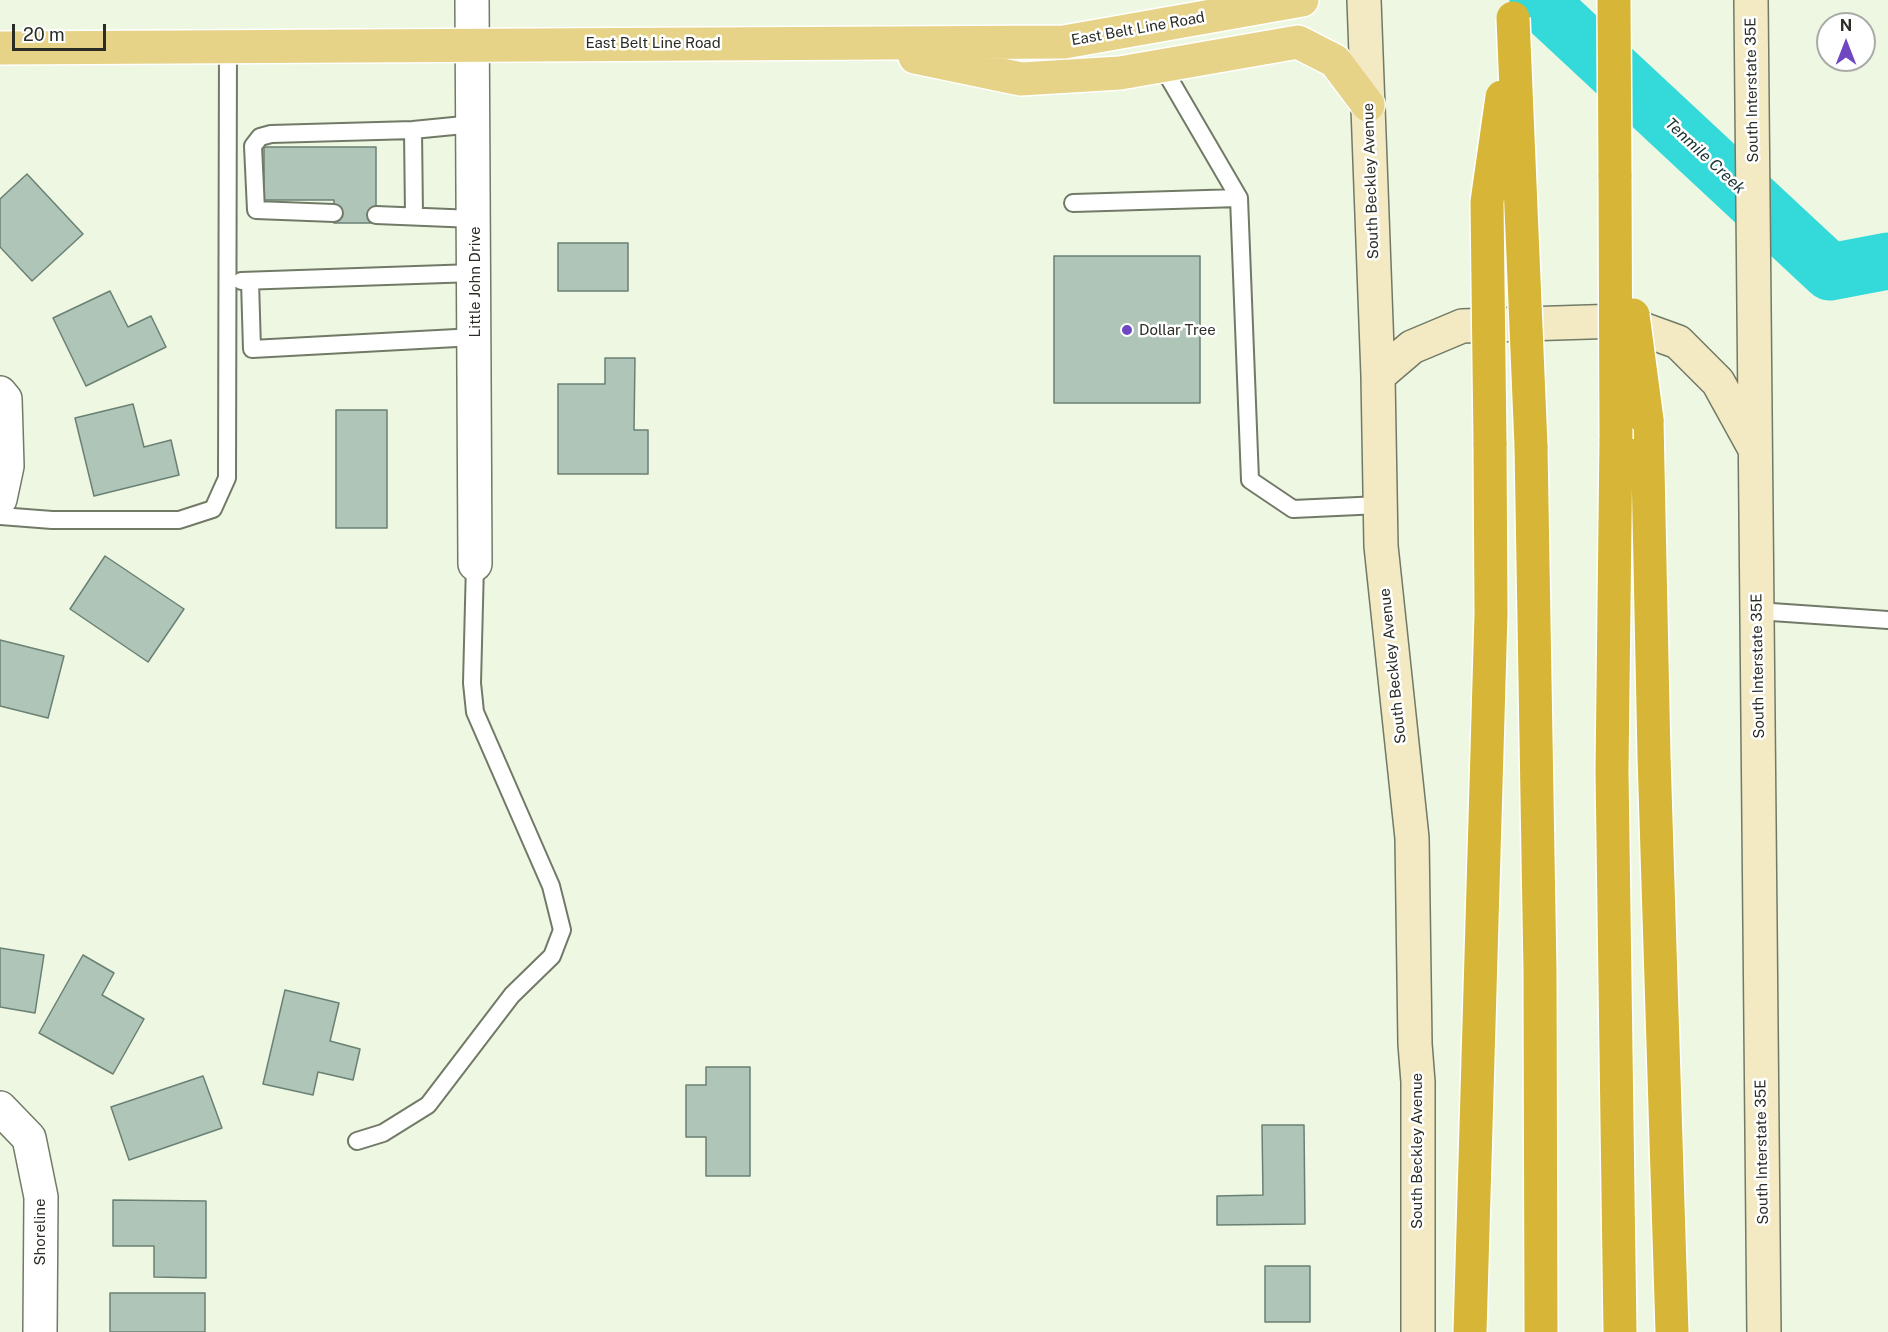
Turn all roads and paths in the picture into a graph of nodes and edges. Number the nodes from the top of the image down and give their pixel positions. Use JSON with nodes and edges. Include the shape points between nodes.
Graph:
{"nodes":[{"id":1,"x":472,"y":0,"type":"edge"},
{"id":2,"x":1302,"y":0,"type":"edge"},
{"id":3,"x":1364,"y":0,"type":"edge"},
{"id":4,"x":1614,"y":0,"type":"edge"},
{"id":5,"x":1751,"y":0,"type":"edge"},
{"id":6,"x":1513,"y":9,"type":"edge"},
{"id":7,"x":474,"y":44,"type":"junction"},
{"id":8,"x":852,"y":44,"type":"junction"},
{"id":9,"x":228,"y":46,"type":"junction"},
{"id":10,"x":0,"y":48,"type":"edge"},
{"id":11,"x":1162,"y":66,"type":"junction"},
{"id":12,"x":1368,"y":105,"type":"junction"},
{"id":13,"x":474,"y":124,"type":"junction"},
{"id":14,"x":413,"y":130,"type":"junction"},
{"id":15,"x":1615,"y":177,"type":"junction"},
{"id":16,"x":1239,"y":198,"type":"junction"},
{"id":17,"x":1073,"y":203,"type":"dead end"},
{"id":18,"x":334,"y":213,"type":"dead end"},
{"id":19,"x":376,"y":214,"type":"dead end"},
{"id":20,"x":414,"y":216,"type":"junction"},
{"id":21,"x":474,"y":219,"type":"junction"},
{"id":22,"x":474,"y":273,"type":"junction"},
{"id":23,"x":250,"y":281,"type":"junction"},
{"id":24,"x":228,"y":282,"type":"junction"},
{"id":25,"x":475,"y":337,"type":"junction"},
{"id":26,"x":1378,"y":376,"type":"junction"},
{"id":27,"x":0,"y":393,"type":"edge"},
{"id":28,"x":1756,"y":451,"type":"junction"},
{"id":29,"x":0,"y":499,"type":"edge"},
{"id":30,"x":1380,"y":505,"type":"junction"},
{"id":31,"x":0,"y":516,"type":"edge"},
{"id":32,"x":475,"y":564,"type":"joint"},
{"id":33,"x":1757,"y":611,"type":"junction"},
{"id":34,"x":1888,"y":620,"type":"edge"},
{"id":35,"x":0,"y":1108,"type":"edge"},
{"id":36,"x":357,"y":1141,"type":"dead end"},
{"id":37,"x":40,"y":1332,"type":"edge"},
{"id":38,"x":1418,"y":1332,"type":"edge"},
{"id":39,"x":1470,"y":1332,"type":"edge"},
{"id":40,"x":1541,"y":1332,"type":"edge"},
{"id":41,"x":1620,"y":1332,"type":"edge"},
{"id":42,"x":1672,"y":1332,"type":"edge"},
{"id":43,"x":1764,"y":1332,"type":"edge"}],
"edges":[{"from":1,"to":7,"type":"street","name":"Little John Drive"},
{"from":2,"to":8,"type":"main road","name":"East Belt Line Road","via":[[1064,42]]},
{"from":3,"to":12,"type":"main road","name":"South Beckley Avenue"},
{"from":4,"to":15,"type":"highway"},
{"from":5,"to":28,"type":"main road","name":"South Interstate 35E"},
{"from":6,"to":39,"type":"highway","bridge":true,"via":[[1487,202],[1491,614]]},
{"from":6,"to":40,"type":"highway","bridge":true,"via":[[1532,446]]},
{"from":7,"to":8,"type":"main road","name":"East Belt Line Road"},
{"from":7,"to":9,"type":"main road","name":"East Belt Line Road"},
{"from":7,"to":13,"type":"street","name":"Little John Drive"},
{"from":8,"to":11,"type":"main road","via":[[1021,79],[1120,73]]},
{"from":9,"to":10,"type":"main road","name":"East Belt Line Road"},
{"from":9,"to":24,"type":"lane"},
{"from":11,"to":12,"type":"main road","via":[[1298,42],[1335,61]]},
{"from":11,"to":16,"type":"lane"},
{"from":12,"to":26,"type":"main road","name":"South Beckley Avenue"},
{"from":13,"to":14,"type":"lane"},
{"from":13,"to":21,"type":"street","name":"Little John Drive"},
{"from":14,"to":18,"type":"lane","via":[[260,137],[253,146],[256,210]]},
{"from":14,"to":20,"type":"lane"},
{"from":15,"to":41,"type":"highway","bridge":true,"via":[[1612,771]]},
{"from":15,"to":42,"type":"highway","bridge":true,"via":[[1647,420]]},
{"from":16,"to":17,"type":"lane"},
{"from":16,"to":30,"type":"lane","via":[[1250,480],[1293,509]]},
{"from":19,"to":20,"type":"lane"},
{"from":20,"to":21,"type":"lane"},
{"from":21,"to":22,"type":"street","name":"Little John Drive"},
{"from":22,"to":23,"type":"lane"},
{"from":22,"to":25,"type":"street","name":"Little John Drive"},
{"from":23,"to":24,"type":"lane"},
{"from":23,"to":25,"type":"lane","via":[[252,350]]},
{"from":24,"to":31,"type":"lane","via":[[227,478],[213,509],[178,520]]},
{"from":25,"to":32,"type":"street","name":"Little John Drive"},
{"from":26,"to":28,"type":"main road","via":[[1412,347],[1462,326],[1620,321],[1678,342],[1718,382]]},
{"from":26,"to":30,"type":"main road","name":"South Beckley Avenue"},
{"from":27,"to":29,"type":"street","via":[[5,399],[7,466]]},
{"from":28,"to":33,"type":"main road","name":"South Interstate 35E"},
{"from":30,"to":38,"type":"main road","name":"South Beckley Avenue","via":[[1412,838],[1418,1082]]},
{"from":32,"to":36,"type":"lane","via":[[475,712],[551,886],[562,930],[552,956],[512,995],[428,1105],[383,1133]]},
{"from":33,"to":34,"type":"lane"},
{"from":33,"to":43,"type":"main road","name":"South Interstate 35E"},
{"from":35,"to":37,"type":"street","name":"Shoreline","via":[[29,1138],[41,1197]]}]}
